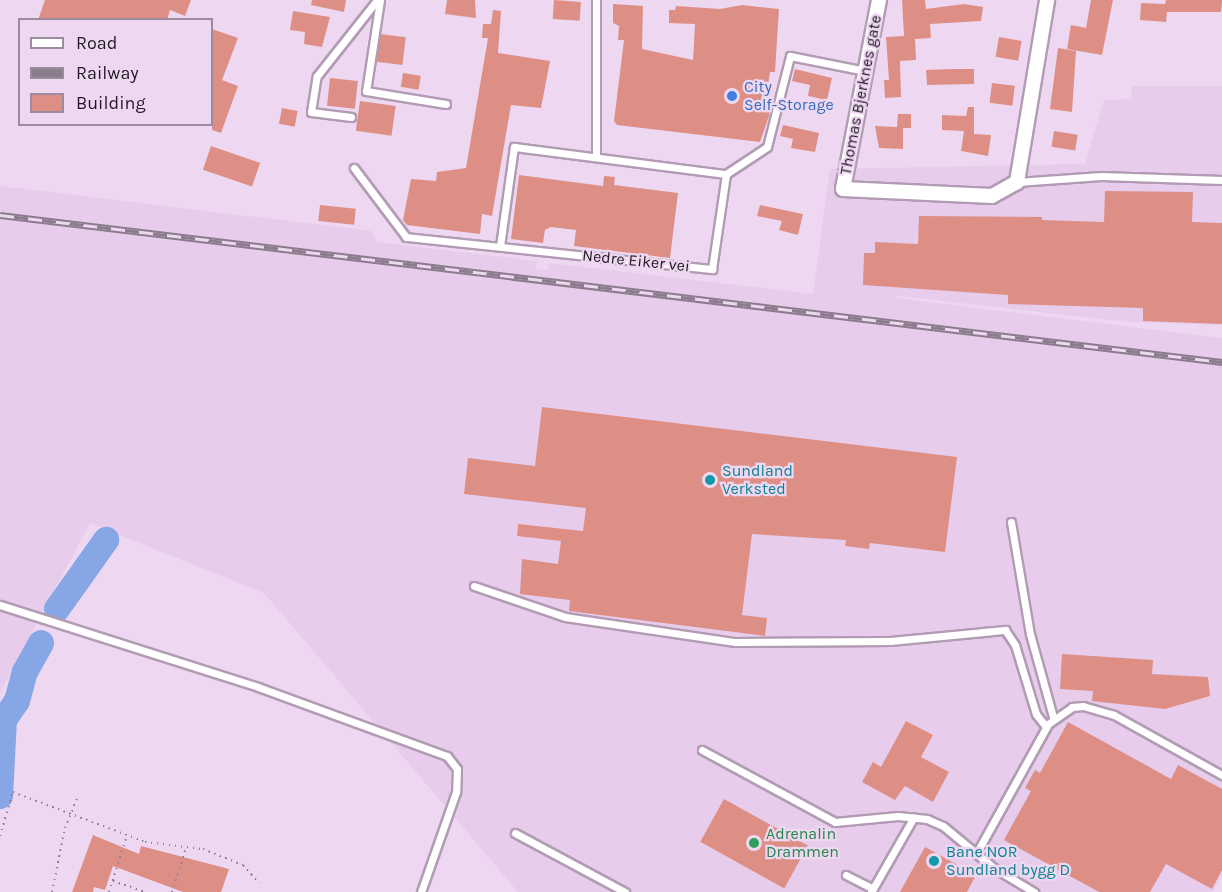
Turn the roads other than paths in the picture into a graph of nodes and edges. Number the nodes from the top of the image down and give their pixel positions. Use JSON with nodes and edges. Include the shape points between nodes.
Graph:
{"nodes":[{"id":1,"x":379,"y":0,"type":"edge"},
{"id":2,"x":596,"y":0,"type":"edge"},
{"id":3,"x":879,"y":0,"type":"edge"},
{"id":4,"x":1047,"y":0,"type":"edge"},
{"id":5,"x":866,"y":71,"type":"junction"},
{"id":6,"x":446,"y":104,"type":"dead end"},
{"id":7,"x":351,"y":117,"type":"dead end"},
{"id":8,"x":596,"y":157,"type":"junction"},
{"id":9,"x":354,"y":168,"type":"dead end"},
{"id":10,"x":726,"y":174,"type":"junction"},
{"id":11,"x":1222,"y":180,"type":"edge"},
{"id":12,"x":1017,"y":182,"type":"junction"},
{"id":13,"x":500,"y":246,"type":"junction"},
{"id":14,"x":1011,"y":522,"type":"dead end"},
{"id":15,"x":474,"y":586,"type":"dead end"},
{"id":16,"x":0,"y":604,"type":"edge"},
{"id":17,"x":1053,"y":717,"type":"junction"},
{"id":18,"x":1046,"y":727,"type":"junction"},
{"id":19,"x":702,"y":750,"type":"dead end"},
{"id":20,"x":1222,"y":775,"type":"edge"},
{"id":21,"x":914,"y":817,"type":"junction"},
{"id":22,"x":515,"y":833,"type":"dead end"},
{"id":23,"x":976,"y":854,"type":"junction"},
{"id":24,"x":846,"y":875,"type":"dead end"},
{"id":25,"x":872,"y":890,"type":"edge"},
{"id":26,"x":421,"y":892,"type":"edge"},
{"id":27,"x":625,"y":892,"type":"edge"},
{"id":28,"x":1034,"y":892,"type":"edge"}],
"edges":[{"from":1,"to":6,"type":"lane","via":[[366,92]]},
{"from":1,"to":7,"type":"lane","via":[[317,76],[311,112]]},
{"from":2,"to":8,"type":"lane"},
{"from":3,"to":5,"type":"street","name":"Thomas Bjerknes gate"},
{"from":4,"to":12,"type":"street"},
{"from":5,"to":10,"type":"lane","via":[[790,56],[767,147]]},
{"from":5,"to":12,"type":"street","name":"Thomas Bjerknes gate","via":[[843,189],[992,196]]},
{"from":8,"to":10,"type":"lane"},
{"from":8,"to":13,"type":"lane","via":[[514,147]]},
{"from":9,"to":13,"type":"lane","name":"Nedre Eiker vei","via":[[406,237]]},
{"from":10,"to":13,"type":"lane","name":"Nedre Eiker vei","via":[[712,269]]},
{"from":11,"to":12,"type":"lane","via":[[1101,176]]},
{"from":14,"to":17,"type":"lane","via":[[1030,634]]},
{"from":15,"to":18,"type":"lane","via":[[535,608],[600,624],[735,642],[880,642],[1005,630],[1016,645],[1036,714]]},
{"from":16,"to":26,"type":"lane","via":[[258,687],[447,756],[457,769],[456,792]]},
{"from":17,"to":18,"type":"lane"},
{"from":17,"to":20,"type":"lane","via":[[1072,707],[1098,709]]},
{"from":18,"to":23,"type":"lane"},
{"from":19,"to":21,"type":"lane","via":[[835,822]]},
{"from":21,"to":23,"type":"lane","via":[[943,826]]},
{"from":21,"to":25,"type":"lane"},
{"from":22,"to":27,"type":"lane"},
{"from":23,"to":28,"type":"lane"},
{"from":24,"to":25,"type":"lane"}]}
